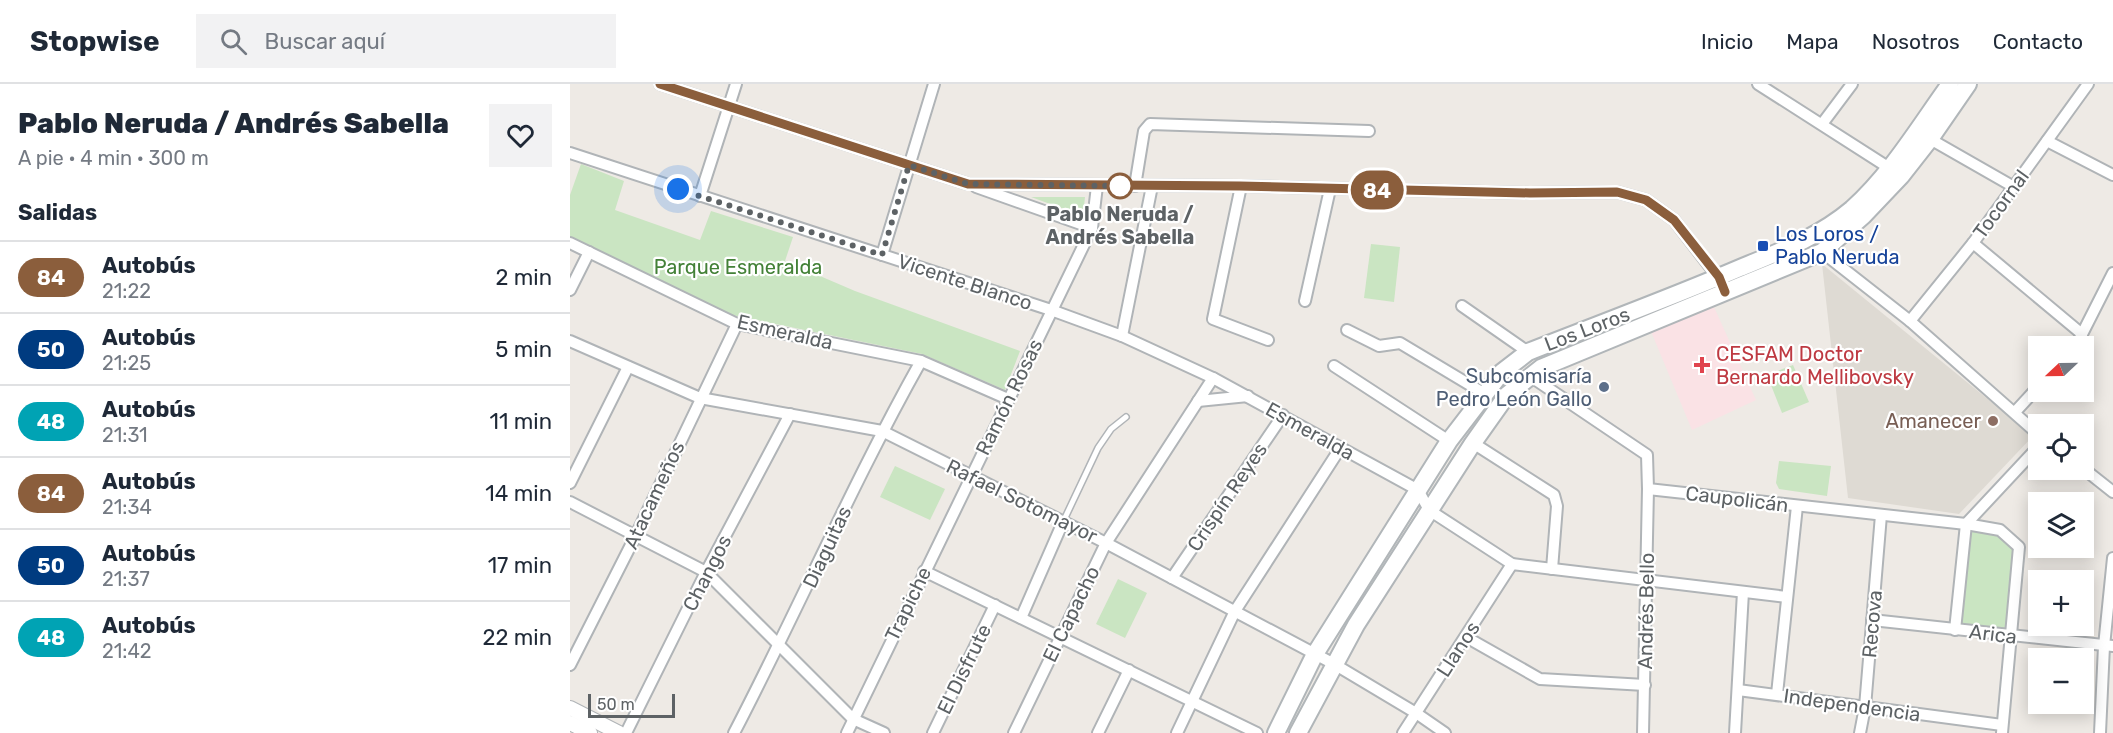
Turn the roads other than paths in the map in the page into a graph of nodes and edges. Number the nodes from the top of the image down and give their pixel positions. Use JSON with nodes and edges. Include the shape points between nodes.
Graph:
{"nodes":[{"id":1,"x":660,"y":84,"type":"edge"},
{"id":2,"x":736,"y":84,"type":"edge"},
{"id":3,"x":934,"y":84,"type":"edge"},
{"id":4,"x":1758,"y":84,"type":"edge"},
{"id":5,"x":1852,"y":84,"type":"edge"},
{"id":6,"x":1950,"y":84,"type":"edge"},
{"id":7,"x":1968,"y":84,"type":"edge"},
{"id":8,"x":2088,"y":84,"type":"edge"},
{"id":9,"x":729,"y":106,"type":"junction"},
{"id":10,"x":1822,"y":124,"type":"junction"},
{"id":11,"x":1369,"y":131,"type":"dead end"},
{"id":12,"x":1930,"y":139,"type":"junction"},
{"id":13,"x":2047,"y":141,"type":"junction"},
{"id":14,"x":570,"y":153,"type":"edge"},
{"id":15,"x":909,"y":165,"type":"junction"},
{"id":16,"x":1896,"y":172,"type":"junction"},
{"id":17,"x":2113,"y":175,"type":"edge"},
{"id":18,"x":968,"y":184,"type":"junction"},
{"id":19,"x":1097,"y":186,"type":"junction"},
{"id":20,"x":1135,"y":186,"type":"junction"},
{"id":21,"x":1152,"y":186,"type":"junction"},
{"id":22,"x":1240,"y":186,"type":"junction"},
{"id":23,"x":2014,"y":187,"type":"junction"},
{"id":24,"x":1330,"y":189,"type":"junction"},
{"id":25,"x":700,"y":196,"type":"junction"},
{"id":26,"x":1092,"y":228,"type":"junction"},
{"id":27,"x":570,"y":243,"type":"edge"},
{"id":28,"x":1973,"y":243,"type":"junction"},
{"id":29,"x":589,"y":252,"type":"junction"},
{"id":30,"x":1822,"y":252,"type":"junction"},
{"id":31,"x":882,"y":255,"type":"junction"},
{"id":32,"x":2113,"y":273,"type":"edge"},
{"id":33,"x":1722,"y":285,"type":"junction"},
{"id":34,"x":570,"y":290,"type":"edge"},
{"id":35,"x":1305,"y":300,"type":"dead end"},
{"id":36,"x":1462,"y":306,"type":"dead end"},
{"id":37,"x":1051,"y":310,"type":"junction"},
{"id":38,"x":1910,"y":321,"type":"junction"},
{"id":39,"x":737,"y":324,"type":"junction"},
{"id":40,"x":1347,"y":330,"type":"dead end"},
{"id":41,"x":2082,"y":334,"type":"joint"},
{"id":42,"x":1122,"y":336,"type":"junction"},
{"id":43,"x":1268,"y":340,"type":"dead end"},
{"id":44,"x":570,"y":341,"type":"edge"},
{"id":45,"x":1528,"y":352,"type":"junction"},
{"id":46,"x":921,"y":362,"type":"junction"},
{"id":47,"x":1334,"y":366,"type":"dead end"},
{"id":48,"x":628,"y":367,"type":"junction"},
{"id":49,"x":1530,"y":376,"type":"junction"},
{"id":50,"x":1213,"y":378,"type":"junction"},
{"id":51,"x":1485,"y":394,"type":"junction"},
{"id":52,"x":1248,"y":396,"type":"junction"},
{"id":53,"x":700,"y":398,"type":"junction"},
{"id":54,"x":2028,"y":398,"type":"edge"},
{"id":55,"x":1008,"y":399,"type":"junction"},
{"id":56,"x":1198,"y":401,"type":"junction"},
{"id":57,"x":2015,"y":412,"type":"junction"},
{"id":58,"x":790,"y":414,"type":"junction"},
{"id":59,"x":1282,"y":415,"type":"junction"},
{"id":60,"x":1126,"y":417,"type":"dead end"},
{"id":61,"x":2028,"y":424,"type":"edge"},
{"id":62,"x":882,"y":431,"type":"junction"},
{"id":63,"x":1449,"y":441,"type":"junction"},
{"id":64,"x":1473,"y":443,"type":"junction"},
{"id":65,"x":1341,"y":447,"type":"junction"},
{"id":66,"x":2028,"y":458,"type":"edge"},
{"id":67,"x":971,"y":476,"type":"junction"},
{"id":68,"x":2094,"y":477,"type":"edge"},
{"id":69,"x":570,"y":483,"type":"edge"},
{"id":70,"x":1648,"y":489,"type":"junction"},
{"id":71,"x":1418,"y":490,"type":"junction"},
{"id":72,"x":2113,"y":492,"type":"edge"},
{"id":73,"x":570,"y":502,"type":"edge"},
{"id":74,"x":1797,"y":506,"type":"junction"},
{"id":75,"x":1429,"y":510,"type":"junction"},
{"id":76,"x":1881,"y":515,"type":"junction"},
{"id":77,"x":1063,"y":522,"type":"junction"},
{"id":78,"x":1966,"y":524,"type":"junction"},
{"id":79,"x":636,"y":535,"type":"junction"},
{"id":80,"x":1106,"y":543,"type":"junction"},
{"id":81,"x":2113,"y":558,"type":"edge"},
{"id":82,"x":1512,"y":564,"type":"junction"},
{"id":83,"x":1552,"y":569,"type":"junction"},
{"id":84,"x":924,"y":571,"type":"junction"},
{"id":85,"x":706,"y":572,"type":"junction"},
{"id":86,"x":1172,"y":578,"type":"junction"},
{"id":87,"x":1646,"y":580,"type":"junction"},
{"id":88,"x":1743,"y":592,"type":"junction"},
{"id":89,"x":1787,"y":597,"type":"junction"},
{"id":90,"x":995,"y":605,"type":"junction"},
{"id":91,"x":1235,"y":611,"type":"junction"},
{"id":92,"x":1021,"y":618,"type":"junction"},
{"id":93,"x":1872,"y":620,"type":"junction"},
{"id":94,"x":1955,"y":630,"type":"junction"},
{"id":95,"x":1060,"y":637,"type":"junction"},
{"id":96,"x":1466,"y":637,"type":"junction"},
{"id":97,"x":2012,"y":637,"type":"junction"},
{"id":98,"x":779,"y":646,"type":"junction"},
{"id":99,"x":2108,"y":646,"type":"edge"},
{"id":100,"x":1315,"y":654,"type":"junction"},
{"id":101,"x":1334,"y":664,"type":"junction"},
{"id":102,"x":570,"y":665,"type":"edge"},
{"id":103,"x":1129,"y":670,"type":"junction"},
{"id":104,"x":1645,"y":685,"type":"junction"},
{"id":105,"x":1738,"y":690,"type":"junction"},
{"id":106,"x":1777,"y":694,"type":"junction"},
{"id":107,"x":1192,"y":701,"type":"junction"},
{"id":108,"x":1865,"y":707,"type":"junction"},
{"id":109,"x":570,"y":708,"type":"edge"},
{"id":110,"x":1416,"y":713,"type":"junction"},
{"id":111,"x":853,"y":719,"type":"junction"},
{"id":112,"x":570,"y":723,"type":"edge"},
{"id":113,"x":2002,"y":729,"type":"edge"},
{"id":114,"x":590,"y":733,"type":"edge"},
{"id":115,"x":619,"y":733,"type":"edge"},
{"id":116,"x":626,"y":733,"type":"edge"},
{"id":117,"x":734,"y":733,"type":"edge"},
{"id":118,"x":847,"y":733,"type":"edge"},
{"id":119,"x":884,"y":733,"type":"edge"},
{"id":120,"x":933,"y":733,"type":"edge"},
{"id":121,"x":1014,"y":733,"type":"edge"},
{"id":122,"x":1098,"y":733,"type":"edge"},
{"id":123,"x":1177,"y":733,"type":"edge"},
{"id":124,"x":1257,"y":733,"type":"edge"},
{"id":125,"x":1276,"y":733,"type":"edge"},
{"id":126,"x":1298,"y":733,"type":"edge"},
{"id":127,"x":1403,"y":733,"type":"edge"},
{"id":128,"x":1445,"y":733,"type":"edge"},
{"id":129,"x":1643,"y":733,"type":"edge"},
{"id":130,"x":1735,"y":733,"type":"edge"},
{"id":131,"x":1860,"y":733,"type":"edge"},
{"id":132,"x":2100,"y":733,"type":"edge"}],
"edges":[{"from":1,"to":9,"type":"street"},
{"from":2,"to":9,"type":"street"},
{"from":3,"to":15,"type":"street"},
{"from":4,"to":10,"type":"street"},
{"from":5,"to":10,"type":"street"},
{"from":6,"to":16,"type":"main road","name":"Los Loros"},
{"from":7,"to":12,"type":"main road","name":"Los Loros"},
{"from":8,"to":13,"type":"street","name":"Tocornal"},
{"from":9,"to":15,"type":"street"},
{"from":9,"to":25,"type":"street"},
{"from":10,"to":16,"type":"street"},
{"from":11,"to":20,"type":"street","via":[[1150,124],[1144,131]]},
{"from":12,"to":16,"type":"main road","name":"Los Loros"},
{"from":12,"to":23,"type":"street"},
{"from":13,"to":17,"type":"street"},
{"from":13,"to":23,"type":"street","name":"Tocornal"},
{"from":14,"to":25,"type":"street","name":"Vicente Blanco"},
{"from":15,"to":18,"type":"street"},
{"from":15,"to":31,"type":"street"},
{"from":16,"to":30,"type":"main road","name":"Los Loros","via":[[1863,216]]},
{"from":16,"to":33,"type":"main road","name":"Los Loros","via":[[1819,232]]},
{"from":18,"to":19,"type":"street"},
{"from":18,"to":26,"type":"street"},
{"from":19,"to":20,"type":"street"},
{"from":19,"to":26,"type":"street","name":"Ramón Rosas"},
{"from":20,"to":21,"type":"street"},
{"from":21,"to":22,"type":"street"},
{"from":21,"to":42,"type":"street"},
{"from":22,"to":24,"type":"street"},
{"from":22,"to":43,"type":"street","via":[[1213,319]]},
{"from":23,"to":28,"type":"street","name":"Tocornal"},
{"from":24,"to":33,"type":"street","via":[[1617,192],[1646,200],[1674,220]]},
{"from":24,"to":35,"type":"street"},
{"from":25,"to":31,"type":"street","name":"Vicente Blanco"},
{"from":26,"to":37,"type":"street","name":"Ramón Rosas"},
{"from":27,"to":29,"type":"street","name":"Esmeralda"},
{"from":28,"to":38,"type":"street","name":"Tocornal"},
{"from":28,"to":41,"type":"street"},
{"from":29,"to":34,"type":"street"},
{"from":29,"to":39,"type":"street","name":"Esmeralda"},
{"from":30,"to":33,"type":"main road","name":"Los Loros"},
{"from":30,"to":38,"type":"street"},
{"from":31,"to":37,"type":"street","name":"Vicente Blanco"},
{"from":32,"to":41,"type":"street"},
{"from":33,"to":45,"type":"main road","name":"Los Loros"},
{"from":33,"to":49,"type":"main road","name":"Los Loros"},
{"from":36,"to":45,"type":"street"},
{"from":37,"to":42,"type":"street","name":"Esmeralda"},
{"from":37,"to":55,"type":"street","name":"Ramón Rosas"},
{"from":38,"to":57,"type":"street"},
{"from":39,"to":46,"type":"street","name":"Esmeralda"},
{"from":39,"to":53,"type":"street","name":"Atacameños"},
{"from":40,"to":51,"type":"street","via":[[1379,346],[1400,342]]},
{"from":42,"to":50,"type":"street","name":"Esmeralda"},
{"from":44,"to":48,"type":"street","name":"Rafael Sotomayor"},
{"from":45,"to":51,"type":"main road","name":"Los Loros","via":[[1502,372]]},
{"from":46,"to":55,"type":"street","name":"Esmeralda"},
{"from":46,"to":62,"type":"street","name":"Diaguitas"},
{"from":47,"to":63,"type":"street"},
{"from":48,"to":53,"type":"street","name":"Rafael Sotomayor"},
{"from":48,"to":69,"type":"street"},
{"from":49,"to":64,"type":"main road","name":"Los Loros","via":[[1507,395]]},
{"from":49,"to":70,"type":"street","via":[[1647,455]]},
{"from":50,"to":52,"type":"street","name":"Esmeralda"},
{"from":50,"to":56,"type":"street","name":"El Capacho"},
{"from":51,"to":63,"type":"main road","name":"Los Loros"},
{"from":52,"to":56,"type":"street"},
{"from":52,"to":59,"type":"street","name":"Esmeralda"},
{"from":53,"to":58,"type":"street","name":"Rafael Sotomayor"},
{"from":53,"to":79,"type":"street","name":"Atacameños"},
{"from":54,"to":57,"type":"street"},
{"from":55,"to":67,"type":"street","name":"Ramón Rosas"},
{"from":56,"to":80,"type":"street","name":"El Capacho"},
{"from":57,"to":61,"type":"street"},
{"from":58,"to":62,"type":"street","name":"Rafael Sotomayor"},
{"from":58,"to":85,"type":"street","name":"Changos"},
{"from":59,"to":65,"type":"street","name":"Esmeralda"},
{"from":59,"to":86,"type":"street","name":"Crispín Reyes"},
{"from":60,"to":77,"type":"lane","via":[[1111,429],[1098,448]]},
{"from":62,"to":67,"type":"street","name":"Rafael Sotomayor"},
{"from":62,"to":98,"type":"street","name":"Diaguitas"},
{"from":63,"to":71,"type":"main road","name":"Los Loros"},
{"from":64,"to":75,"type":"main road","name":"Los Loros"},
{"from":64,"to":83,"type":"street","via":[[1554,495],[1557,506]]},
{"from":65,"to":71,"type":"street","name":"Esmeralda"},
{"from":65,"to":91,"type":"street"},
{"from":66,"to":78,"type":"street"},
{"from":67,"to":77,"type":"street","name":"Rafael Sotomayor"},
{"from":67,"to":84,"type":"street","name":"Trapiche"},
{"from":68,"to":72,"type":"street"},
{"from":70,"to":74,"type":"street","name":"Caupolicán"},
{"from":70,"to":87,"type":"street","name":"Andrés Bello"},
{"from":71,"to":75,"type":"street"},
{"from":71,"to":100,"type":"main road","name":"Los Loros"},
{"from":73,"to":79,"type":"street"},
{"from":74,"to":76,"type":"street","name":"Caupolicán"},
{"from":74,"to":89,"type":"street"},
{"from":75,"to":82,"type":"street"},
{"from":75,"to":101,"type":"main road","name":"Los Loros"},
{"from":76,"to":78,"type":"street","name":"Caupolicán"},
{"from":76,"to":93,"type":"street","name":"Recova"},
{"from":77,"to":80,"type":"street","name":"Rafael Sotomayor"},
{"from":77,"to":92,"type":"street"},
{"from":78,"to":94,"type":"street"},
{"from":78,"to":97,"type":"street","name":"Caupolicán","via":[[2000,530],[2019,547]]},
{"from":79,"to":85,"type":"street"},
{"from":79,"to":102,"type":"street","name":"Atacameños"},
{"from":80,"to":86,"type":"street","name":"Rafael Sotomayor"},
{"from":80,"to":95,"type":"street","name":"El Capacho"},
{"from":81,"to":99,"type":"street"},
{"from":82,"to":83,"type":"street"},
{"from":82,"to":96,"type":"street","name":"Llanos"},
{"from":83,"to":87,"type":"street"},
{"from":84,"to":90,"type":"street"},
{"from":84,"to":111,"type":"street","name":"Trapiche"},
{"from":85,"to":98,"type":"street"},
{"from":85,"to":116,"type":"street","name":"Changos"},
{"from":86,"to":91,"type":"street","name":"Rafael Sotomayor"},
{"from":87,"to":88,"type":"street"},
{"from":87,"to":104,"type":"street","name":"Andrés Bello"},
{"from":88,"to":89,"type":"street"},
{"from":88,"to":105,"type":"street"},
{"from":89,"to":106,"type":"street"},
{"from":90,"to":92,"type":"street"},
{"from":90,"to":120,"type":"street","name":"El Disfrute"},
{"from":91,"to":100,"type":"street","name":"Rafael Sotomayor"},
{"from":91,"to":107,"type":"street"},
{"from":92,"to":95,"type":"street"},
{"from":93,"to":94,"type":"street","name":"Arica"},
{"from":93,"to":108,"type":"street","name":"Recova"},
{"from":94,"to":97,"type":"street","name":"Arica"},
{"from":95,"to":103,"type":"street"},
{"from":95,"to":121,"type":"street","name":"El Capacho"},
{"from":96,"to":104,"type":"street","via":[[1540,679]]},
{"from":96,"to":110,"type":"street","name":"Llanos"},
{"from":97,"to":99,"type":"street","name":"Arica"},
{"from":97,"to":113,"type":"street"},
{"from":98,"to":111,"type":"street"},
{"from":98,"to":117,"type":"street","name":"Diaguitas"},
{"from":99,"to":132,"type":"street"},
{"from":100,"to":101,"type":"street","name":"Rafael Sotomayor"},
{"from":100,"to":125,"type":"main road","name":"Los Loros"},
{"from":101,"to":110,"type":"street","name":"Rafael Sotomayor"},
{"from":101,"to":126,"type":"main road","name":"Los Loros"},
{"from":103,"to":107,"type":"street"},
{"from":103,"to":122,"type":"street"},
{"from":104,"to":129,"type":"street","name":"Andrés Bello"},
{"from":105,"to":106,"type":"street","name":"Independencia"},
{"from":105,"to":130,"type":"street"},
{"from":106,"to":108,"type":"street","name":"Independencia"},
{"from":107,"to":123,"type":"street"},
{"from":107,"to":124,"type":"street"},
{"from":108,"to":113,"type":"street","name":"Independencia"},
{"from":108,"to":131,"type":"street","name":"Recova"},
{"from":109,"to":115,"type":"street"},
{"from":110,"to":127,"type":"street","name":"Llanos"},
{"from":110,"to":128,"type":"street","name":"Rafael Sotomayor"},
{"from":111,"to":118,"type":"street","name":"Trapiche"},
{"from":111,"to":119,"type":"street"},
{"from":112,"to":114,"type":"street"}]}
